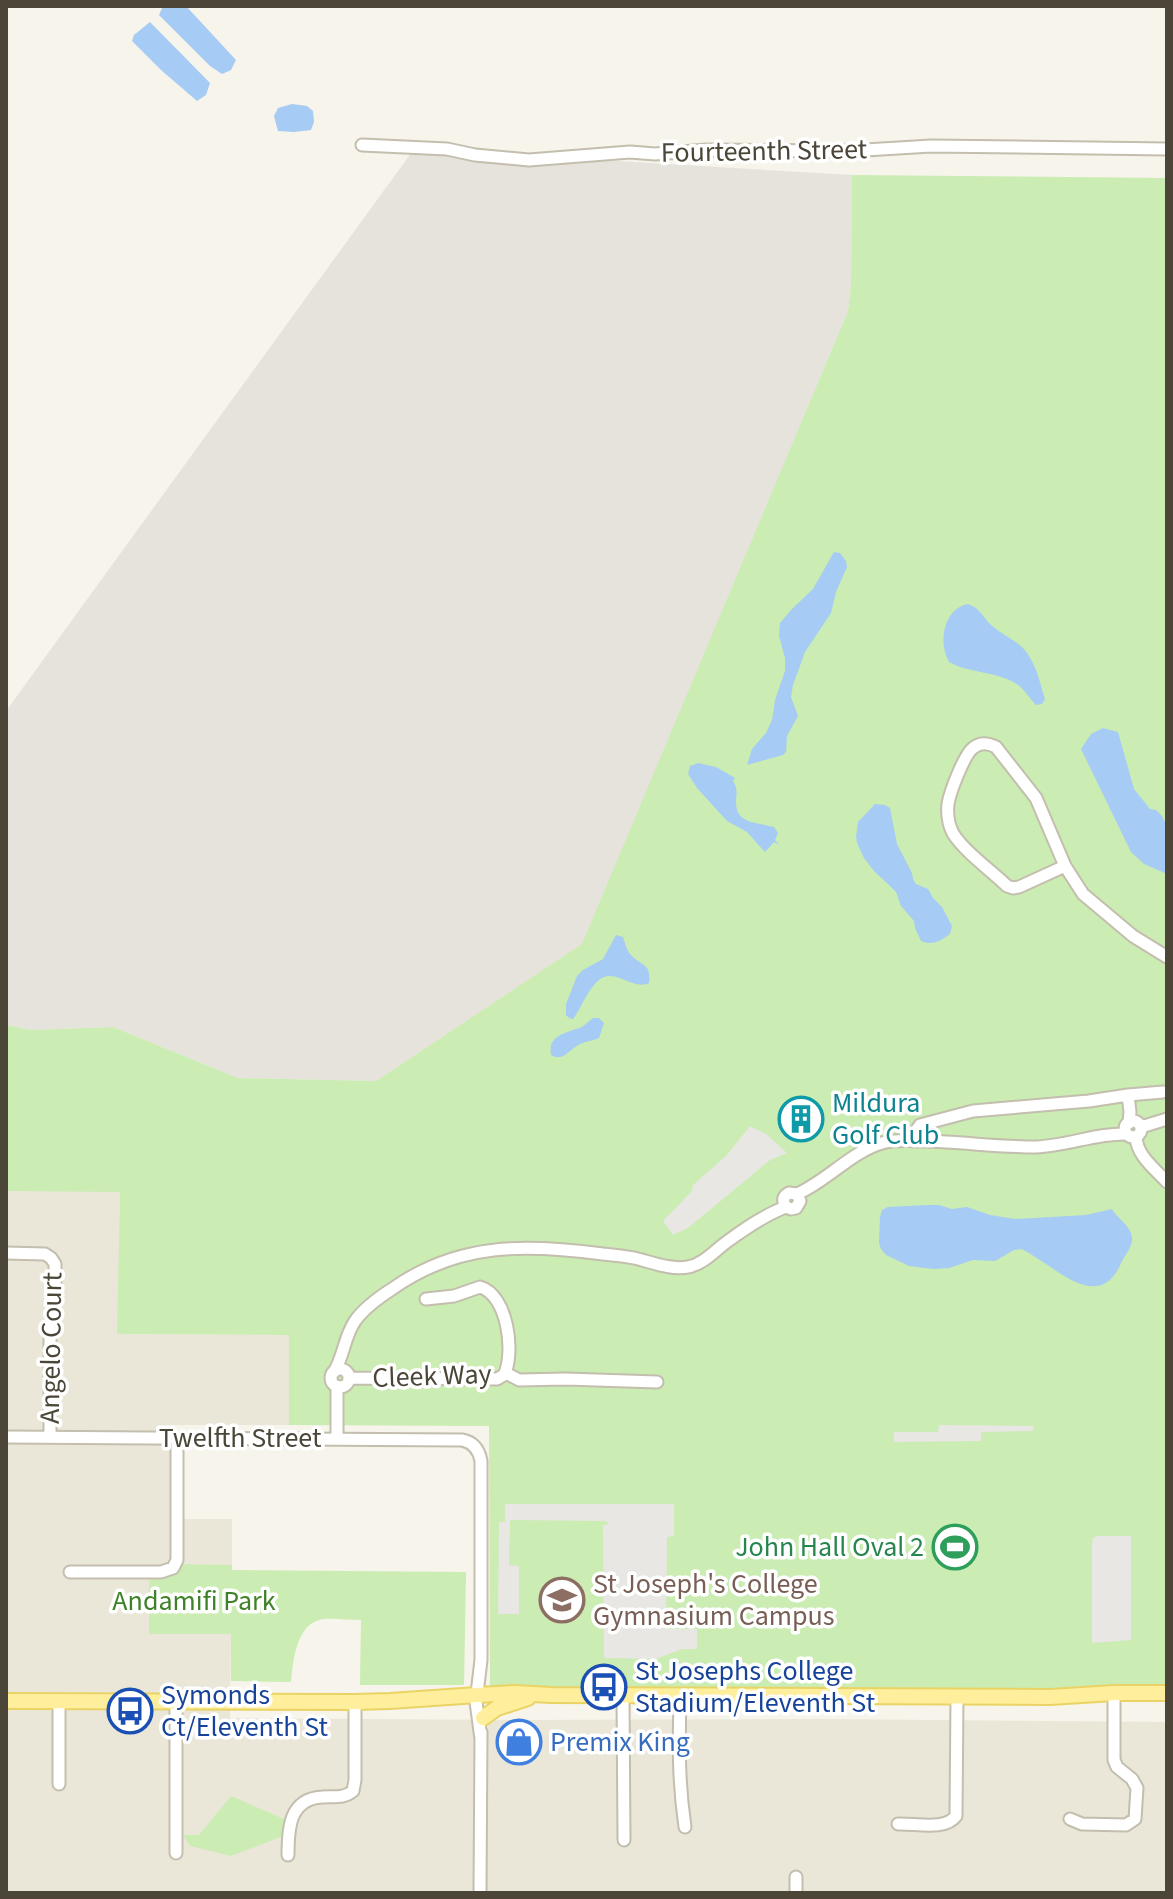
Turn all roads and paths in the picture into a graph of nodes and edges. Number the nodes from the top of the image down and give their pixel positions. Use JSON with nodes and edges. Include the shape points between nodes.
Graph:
{"nodes":[{"id":1,"x":362,"y":145,"type":"dead end"},
{"id":2,"x":1167,"y":149,"type":"edge"},
{"id":3,"x":1065,"y":866,"type":"junction"},
{"id":4,"x":1167,"y":957,"type":"edge"},
{"id":5,"x":1163,"y":1092,"type":"dead end"},
{"id":6,"x":1128,"y":1095,"type":"junction"},
{"id":7,"x":1167,"y":1119,"type":"edge"},
{"id":8,"x":1130,"y":1127,"type":"junction"},
{"id":9,"x":915,"y":1141,"type":"junction"},
{"id":10,"x":1167,"y":1182,"type":"edge"},
{"id":11,"x":6,"y":1253,"type":"edge"},
{"id":12,"x":426,"y":1299,"type":"dead end"},
{"id":13,"x":506,"y":1373,"type":"junction"},
{"id":14,"x":342,"y":1376,"type":"junction"},
{"id":15,"x":657,"y":1382,"type":"dead end"},
{"id":16,"x":6,"y":1437,"type":"edge"},
{"id":17,"x":50,"y":1437,"type":"junction"},
{"id":18,"x":177,"y":1438,"type":"junction"},
{"id":19,"x":340,"y":1438,"type":"junction"},
{"id":20,"x":70,"y":1572,"type":"dead end"},
{"id":21,"x":1167,"y":1693,"type":"edge"},
{"id":22,"x":551,"y":1695,"type":"junction"},
{"id":23,"x":623,"y":1695,"type":"junction"},
{"id":24,"x":680,"y":1695,"type":"junction"},
{"id":25,"x":957,"y":1696,"type":"junction"},
{"id":26,"x":532,"y":1697,"type":"junction"},
{"id":27,"x":1114,"y":1697,"type":"junction"},
{"id":28,"x":480,"y":1698,"type":"junction"},
{"id":29,"x":6,"y":1701,"type":"edge"},
{"id":30,"x":59,"y":1701,"type":"junction"},
{"id":31,"x":176,"y":1701,"type":"junction"},
{"id":32,"x":1167,"y":1701,"type":"edge"},
{"id":33,"x":355,"y":1702,"type":"junction"},
{"id":34,"x":483,"y":1718,"type":"junction"},
{"id":35,"x":481,"y":1739,"type":"junction"},
{"id":36,"x":59,"y":1784,"type":"dead end"},
{"id":37,"x":1070,"y":1819,"type":"dead end"},
{"id":38,"x":898,"y":1824,"type":"dead end"},
{"id":39,"x":685,"y":1827,"type":"dead end"},
{"id":40,"x":624,"y":1840,"type":"dead end"},
{"id":41,"x":176,"y":1853,"type":"dead end"},
{"id":42,"x":288,"y":1855,"type":"dead end"},
{"id":43,"x":796,"y":1877,"type":"dead end"},
{"id":44,"x":480,"y":1893,"type":"edge"},
{"id":45,"x":796,"y":1893,"type":"edge"}],
"edges":[{"from":1,"to":2,"type":"street","name":"Fourteenth Street","via":[[529,160],[630,152],[931,146]]},
{"from":3,"to":3,"type":"street","via":[[1036,798],[1019,775],[996,747],[988,743],[971,748],[948,805],[957,840],[1013,888]]},
{"from":3,"to":4,"type":"street","via":[[1089,901]]},
{"from":5,"to":6,"type":"street"},
{"from":6,"to":8,"type":"street"},
{"from":6,"to":9,"type":"street","via":[[973,1111],[920,1125]]},
{"from":7,"to":8,"type":"street"},
{"from":8,"to":9,"type":"street","via":[[1035,1147]]},
{"from":8,"to":10,"type":"street","via":[[1140,1153]]},
{"from":9,"to":14,"type":"street","via":[[870,1148],[799,1196],[796,1208],[782,1206],[685,1268],[543,1247],[490,1249],[446,1261],[411,1277],[354,1322],[347,1335]]},
{"from":11,"to":17,"type":"street","name":"Angelo Court","via":[[45,1254],[55,1264]]},
{"from":12,"to":13,"type":"street","name":"Cleek Way","via":[[480,1287],[491,1293],[507,1324]]},
{"from":13,"to":14,"type":"street","name":"Cleek Way","via":[[497,1379]]},
{"from":13,"to":15,"type":"street","via":[[519,1380]]},
{"from":14,"to":19,"type":"street"},
{"from":16,"to":17,"type":"street","name":"Twelfth Street"},
{"from":17,"to":18,"type":"street","name":"Twelfth Street"},
{"from":18,"to":19,"type":"street","name":"Twelfth Street"},
{"from":18,"to":20,"type":"street","via":[[173,1568]]},
{"from":19,"to":28,"type":"street","name":"Twelfth Street","via":[[462,1440],[480,1455]]},
{"from":21,"to":27,"type":"main road"},
{"from":22,"to":23,"type":"main road"},
{"from":22,"to":26,"type":"main road"},
{"from":22,"to":28,"type":"main road"},
{"from":23,"to":24,"type":"main road"},
{"from":23,"to":40,"type":"street"},
{"from":24,"to":25,"type":"main road"},
{"from":24,"to":39,"type":"street","via":[[678,1764]]},
{"from":25,"to":27,"type":"main road"},
{"from":25,"to":38,"type":"street","via":[[956,1816],[944,1824]]},
{"from":26,"to":28,"type":"main road"},
{"from":26,"to":34,"type":"main road"},
{"from":27,"to":32,"type":"main road"},
{"from":27,"to":37,"type":"street","via":[[1114,1760],[1135,1782],[1136,1816],[1126,1825]]},
{"from":28,"to":33,"type":"main road"},
{"from":28,"to":34,"type":"street"},
{"from":28,"to":35,"type":"street"},
{"from":29,"to":30,"type":"main road"},
{"from":30,"to":31,"type":"main road"},
{"from":30,"to":36,"type":"street"},
{"from":31,"to":33,"type":"main road"},
{"from":31,"to":41,"type":"street"},
{"from":33,"to":42,"type":"street","via":[[353,1791],[316,1798],[298,1808],[289,1827]]},
{"from":34,"to":35,"type":"street"},
{"from":35,"to":44,"type":"street"},
{"from":43,"to":45,"type":"street"}]}
